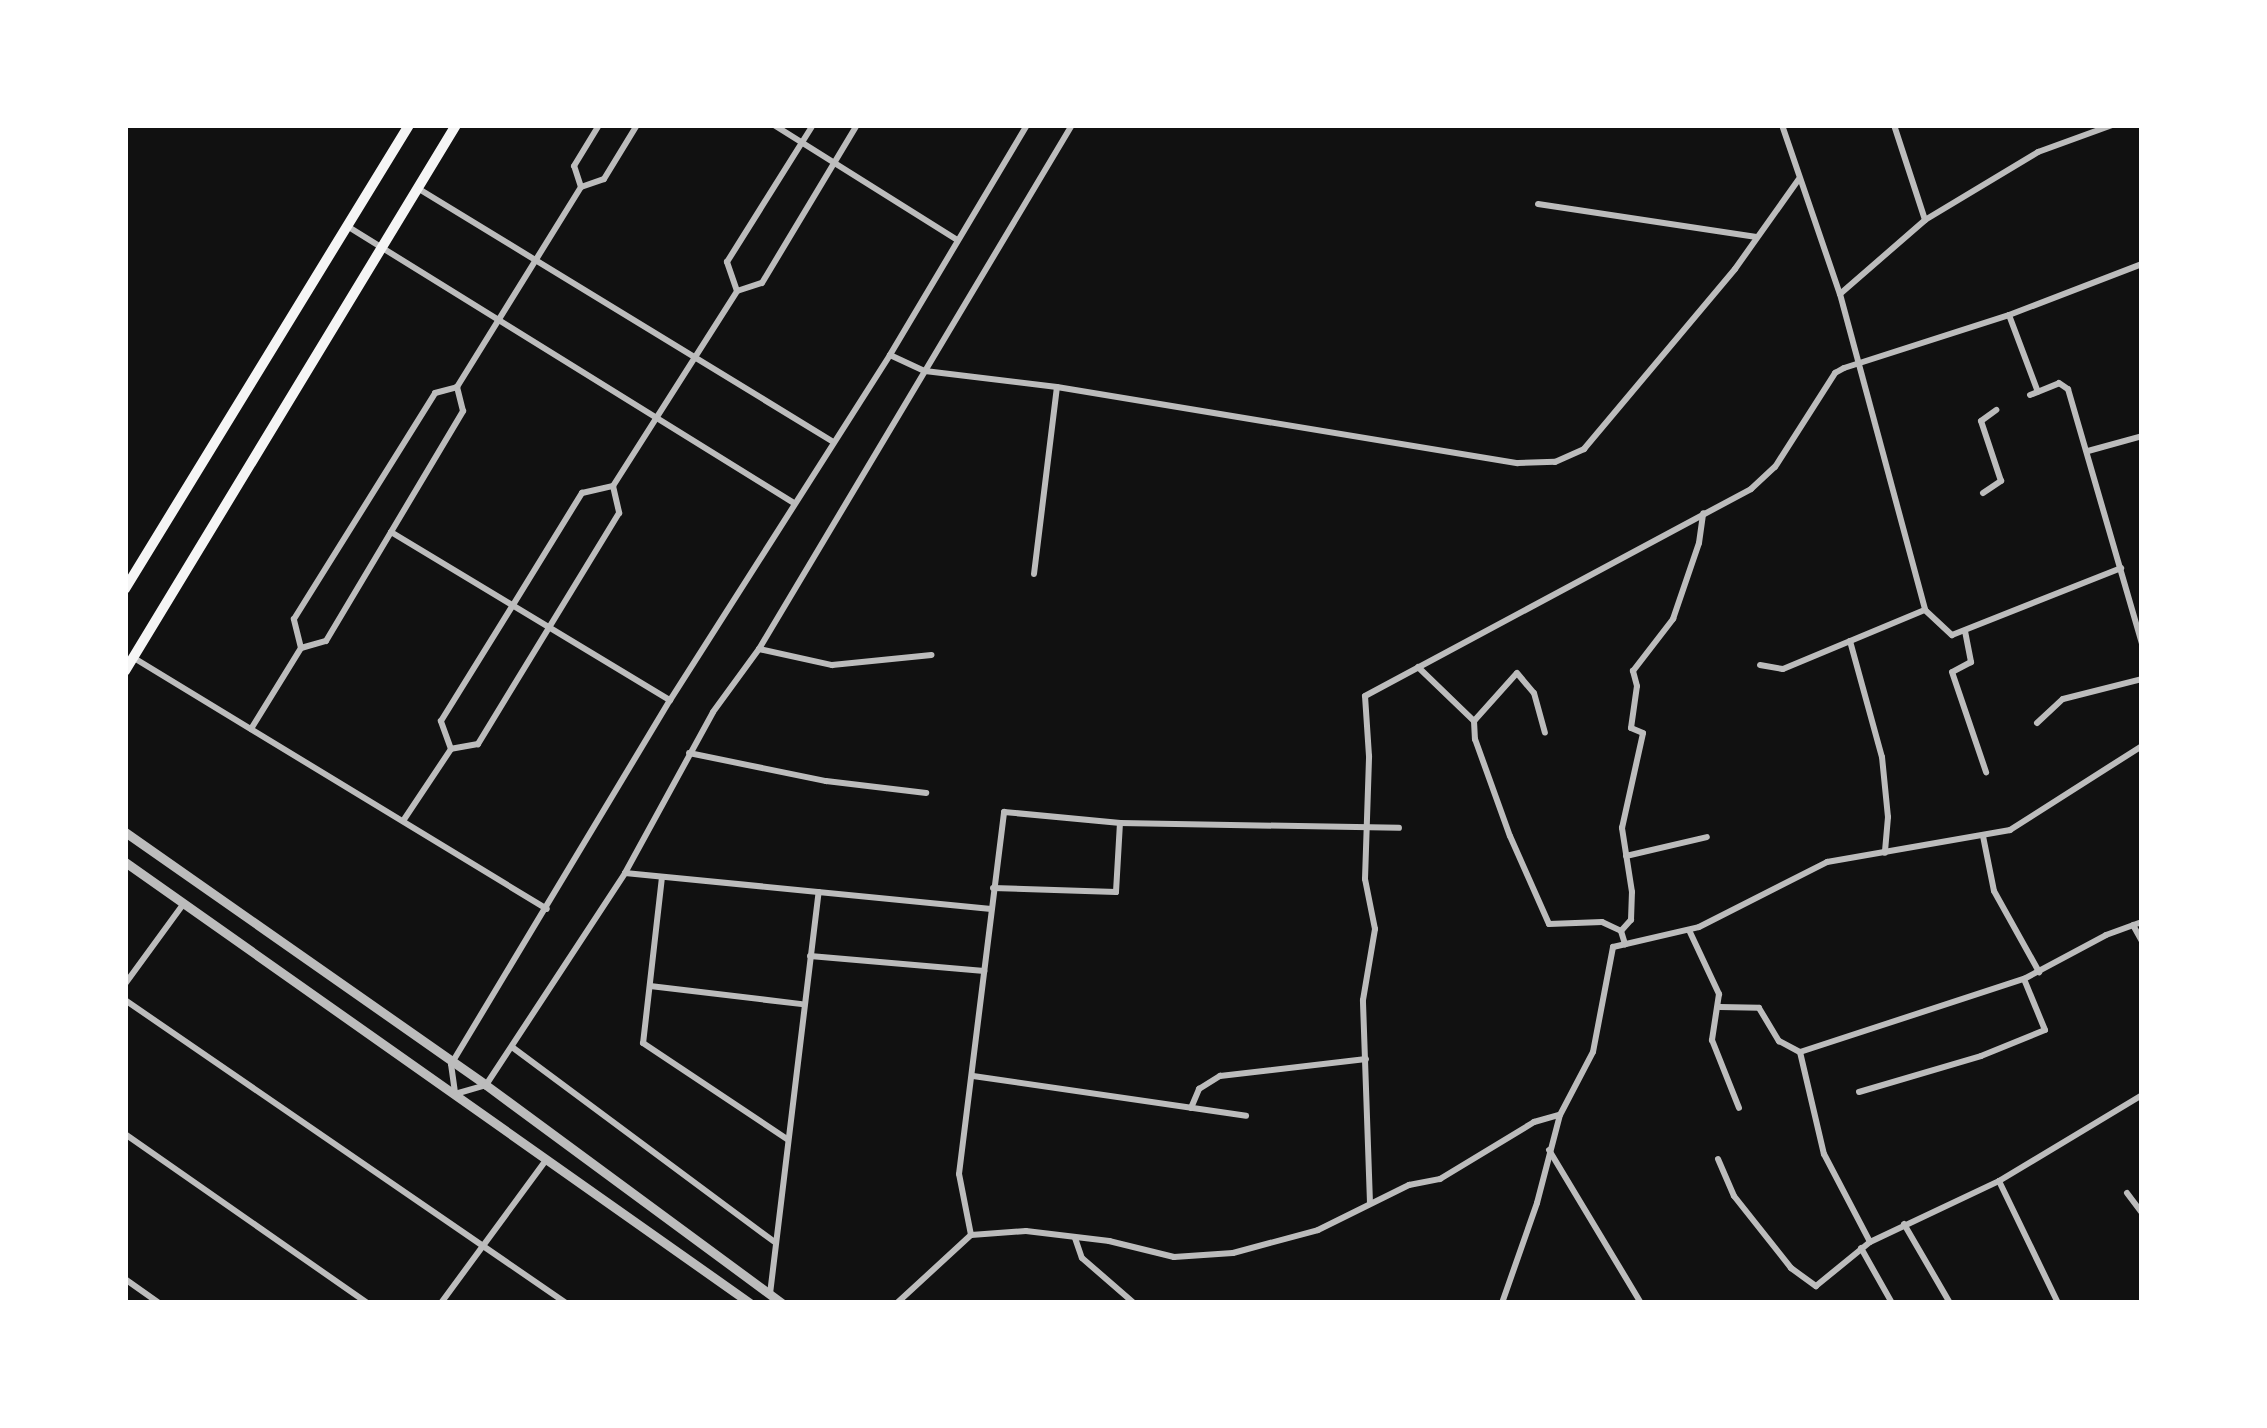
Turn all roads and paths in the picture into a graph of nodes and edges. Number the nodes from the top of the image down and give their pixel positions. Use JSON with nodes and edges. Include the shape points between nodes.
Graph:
{"nodes":[{"id":1,"x":409,"y":125,"type":"edge"},
{"id":2,"x":456,"y":125,"type":"edge"},
{"id":3,"x":599,"y":125,"type":"edge"},
{"id":4,"x":637,"y":125,"type":"edge"},
{"id":5,"x":774,"y":125,"type":"edge"},
{"id":6,"x":813,"y":125,"type":"edge"},
{"id":7,"x":856,"y":125,"type":"edge"},
{"id":8,"x":1027,"y":125,"type":"edge"},
{"id":9,"x":1072,"y":125,"type":"edge"},
{"id":10,"x":1782,"y":125,"type":"edge"},
{"id":11,"x":1894,"y":125,"type":"edge"},
{"id":12,"x":2112,"y":125,"type":"edge"},
{"id":13,"x":802,"y":142,"type":"junction"},
{"id":14,"x":834,"y":163,"type":"junction"},
{"id":15,"x":1798,"y":179,"type":"junction"},
{"id":16,"x":581,"y":187,"type":"junction"},
{"id":17,"x":418,"y":188,"type":"junction"},
{"id":18,"x":1538,"y":204,"type":"dead end"},
{"id":19,"x":1925,"y":220,"type":"junction"},
{"id":20,"x":348,"y":226,"type":"junction"},
{"id":21,"x":1757,"y":237,"type":"junction"},
{"id":22,"x":956,"y":240,"type":"junction"},
{"id":23,"x":381,"y":246,"type":"junction"},
{"id":24,"x":536,"y":260,"type":"junction"},
{"id":25,"x":2142,"y":264,"type":"edge"},
{"id":26,"x":737,"y":291,"type":"junction"},
{"id":27,"x":1840,"y":294,"type":"junction"},
{"id":28,"x":2008,"y":315,"type":"junction"},
{"id":29,"x":498,"y":320,"type":"junction"},
{"id":30,"x":890,"y":356,"type":"junction"},
{"id":31,"x":695,"y":358,"type":"junction"},
{"id":32,"x":1858,"y":365,"type":"junction"},
{"id":33,"x":925,"y":371,"type":"junction"},
{"id":34,"x":456,"y":387,"type":"junction"},
{"id":35,"x":1057,"y":387,"type":"junction"},
{"id":36,"x":1996,"y":410,"type":"dead end"},
{"id":37,"x":657,"y":418,"type":"junction"},
{"id":38,"x":2142,"y":436,"type":"edge"},
{"id":39,"x":833,"y":442,"type":"junction"},
{"id":40,"x":2088,"y":451,"type":"junction"},
{"id":41,"x":613,"y":486,"type":"junction"},
{"id":42,"x":1983,"y":493,"type":"dead end"},
{"id":43,"x":794,"y":503,"type":"junction"},
{"id":44,"x":1703,"y":512,"type":"junction"},
{"id":45,"x":392,"y":532,"type":"junction"},
{"id":46,"x":2121,"y":568,"type":"junction"},
{"id":47,"x":1034,"y":574,"type":"dead end"},
{"id":48,"x":125,"y":589,"type":"edge"},
{"id":49,"x":512,"y":606,"type":"junction"},
{"id":50,"x":1925,"y":610,"type":"junction"},
{"id":51,"x":549,"y":627,"type":"junction"},
{"id":52,"x":1965,"y":632,"type":"junction"},
{"id":53,"x":1850,"y":640,"type":"junction"},
{"id":54,"x":2142,"y":643,"type":"edge"},
{"id":55,"x":301,"y":648,"type":"junction"},
{"id":56,"x":759,"y":649,"type":"junction"},
{"id":57,"x":931,"y":655,"type":"dead end"},
{"id":58,"x":134,"y":658,"type":"junction"},
{"id":59,"x":1760,"y":666,"type":"dead end"},
{"id":60,"x":1418,"y":667,"type":"junction"},
{"id":61,"x":125,"y":671,"type":"edge"},
{"id":62,"x":2142,"y":679,"type":"edge"},
{"id":63,"x":670,"y":700,"type":"junction"},
{"id":64,"x":1474,"y":720,"type":"junction"},
{"id":65,"x":2037,"y":723,"type":"dead end"},
{"id":66,"x":251,"y":729,"type":"junction"},
{"id":67,"x":1545,"y":733,"type":"dead end"},
{"id":68,"x":2142,"y":746,"type":"edge"},
{"id":69,"x":451,"y":750,"type":"junction"},
{"id":70,"x":689,"y":753,"type":"junction"},
{"id":71,"x":1986,"y":772,"type":"dead end"},
{"id":72,"x":926,"y":793,"type":"dead end"},
{"id":73,"x":403,"y":822,"type":"junction"},
{"id":74,"x":1120,"y":823,"type":"junction"},
{"id":75,"x":1364,"y":828,"type":"junction"},
{"id":76,"x":1400,"y":828,"type":"dead end"},
{"id":77,"x":125,"y":832,"type":"edge"},
{"id":78,"x":1983,"y":836,"type":"junction"},
{"id":79,"x":1707,"y":837,"type":"dead end"},
{"id":80,"x":1885,"y":853,"type":"junction"},
{"id":81,"x":1626,"y":856,"type":"junction"},
{"id":82,"x":125,"y":862,"type":"edge"},
{"id":83,"x":625,"y":873,"type":"junction"},
{"id":84,"x":662,"y":877,"type":"junction"},
{"id":85,"x":993,"y":888,"type":"junction"},
{"id":86,"x":819,"y":892,"type":"junction"},
{"id":87,"x":184,"y":903,"type":"junction"},
{"id":88,"x":546,"y":909,"type":"junction"},
{"id":89,"x":990,"y":909,"type":"junction"},
{"id":90,"x":2138,"y":923,"type":"edge"},
{"id":91,"x":1688,"y":930,"type":"junction"},
{"id":92,"x":1621,"y":931,"type":"junction"},
{"id":93,"x":2142,"y":940,"type":"edge"},
{"id":94,"x":1625,"y":944,"type":"junction"},
{"id":95,"x":810,"y":956,"type":"junction"},
{"id":96,"x":984,"y":971,"type":"junction"},
{"id":97,"x":2039,"y":972,"type":"junction"},
{"id":98,"x":2024,"y":979,"type":"junction"},
{"id":99,"x":125,"y":984,"type":"edge"},
{"id":100,"x":650,"y":986,"type":"junction"},
{"id":101,"x":125,"y":1000,"type":"edge"},
{"id":102,"x":802,"y":1004,"type":"junction"},
{"id":103,"x":1720,"y":1007,"type":"junction"},
{"id":104,"x":512,"y":1047,"type":"junction"},
{"id":105,"x":1800,"y":1052,"type":"junction"},
{"id":106,"x":1366,"y":1059,"type":"junction"},
{"id":107,"x":451,"y":1064,"type":"junction"},
{"id":108,"x":973,"y":1076,"type":"junction"},
{"id":109,"x":486,"y":1086,"type":"junction"},
{"id":110,"x":1859,"y":1092,"type":"dead end"},
{"id":111,"x":455,"y":1094,"type":"junction"},
{"id":112,"x":2142,"y":1096,"type":"edge"},
{"id":113,"x":1191,"y":1108,"type":"junction"},
{"id":114,"x":1739,"y":1108,"type":"dead end"},
{"id":115,"x":1560,"y":1115,"type":"junction"},
{"id":116,"x":1246,"y":1116,"type":"dead end"},
{"id":117,"x":125,"y":1134,"type":"edge"},
{"id":118,"x":787,"y":1139,"type":"junction"},
{"id":119,"x":1548,"y":1149,"type":"junction"},
{"id":120,"x":547,"y":1159,"type":"junction"},
{"id":121,"x":1718,"y":1160,"type":"dead end"},
{"id":122,"x":1999,"y":1181,"type":"junction"},
{"id":123,"x":2127,"y":1193,"type":"dead end"},
{"id":124,"x":1370,"y":1202,"type":"junction"},
{"id":125,"x":2142,"y":1213,"type":"edge"},
{"id":126,"x":1904,"y":1224,"type":"junction"},
{"id":127,"x":971,"y":1235,"type":"junction"},
{"id":128,"x":1075,"y":1238,"type":"junction"},
{"id":129,"x":1870,"y":1242,"type":"junction"},
{"id":130,"x":776,"y":1243,"type":"junction"},
{"id":131,"x":483,"y":1246,"type":"junction"},
{"id":132,"x":1862,"y":1248,"type":"junction"},
{"id":133,"x":125,"y":1279,"type":"edge"},
{"id":134,"x":770,"y":1294,"type":"junction"},
{"id":135,"x":159,"y":1303,"type":"edge"},
{"id":136,"x":367,"y":1303,"type":"edge"},
{"id":137,"x":441,"y":1303,"type":"edge"},
{"id":138,"x":566,"y":1303,"type":"edge"},
{"id":139,"x":750,"y":1303,"type":"edge"},
{"id":140,"x":782,"y":1303,"type":"edge"},
{"id":141,"x":897,"y":1303,"type":"edge"},
{"id":142,"x":1134,"y":1303,"type":"edge"},
{"id":143,"x":1502,"y":1303,"type":"edge"},
{"id":144,"x":1642,"y":1303,"type":"edge"},
{"id":145,"x":1892,"y":1303,"type":"edge"},
{"id":146,"x":1950,"y":1303,"type":"edge"},
{"id":147,"x":2058,"y":1303,"type":"edge"}],
"edges":[{"from":1,"to":20,"type":"main road"},
{"from":2,"to":17,"type":"main road"},
{"from":3,"to":16,"type":"street","via":[[574,166]]},
{"from":4,"to":16,"type":"street","via":[[604,179]]},
{"from":5,"to":13,"type":"street"},
{"from":6,"to":13,"type":"street"},
{"from":7,"to":14,"type":"street"},
{"from":8,"to":22,"type":"street"},
{"from":9,"to":33,"type":"street"},
{"from":10,"to":15,"type":"street"},
{"from":11,"to":19,"type":"street"},
{"from":12,"to":19,"type":"street","via":[[2038,152]]},
{"from":13,"to":14,"type":"street"},
{"from":13,"to":26,"type":"street","via":[[728,262]]},
{"from":14,"to":22,"type":"street"},
{"from":14,"to":26,"type":"street","via":[[762,283]]},
{"from":15,"to":21,"type":"street"},
{"from":15,"to":27,"type":"street"},
{"from":16,"to":24,"type":"street"},
{"from":17,"to":23,"type":"main road"},
{"from":17,"to":24,"type":"street"},
{"from":18,"to":21,"type":"street"},
{"from":19,"to":27,"type":"street"},
{"from":20,"to":23,"type":"street"},
{"from":20,"to":48,"type":"main road"},
{"from":21,"to":35,"type":"street","via":[[1584,449],[1556,462],[1518,464]]},
{"from":22,"to":30,"type":"street"},
{"from":23,"to":29,"type":"street"},
{"from":23,"to":58,"type":"main road"},
{"from":24,"to":29,"type":"street"},
{"from":24,"to":31,"type":"street"},
{"from":25,"to":28,"type":"street"},
{"from":26,"to":31,"type":"street"},
{"from":27,"to":32,"type":"street"},
{"from":28,"to":32,"type":"street"},
{"from":28,"to":40,"type":"street","via":[[2034,393],[2067,386]]},
{"from":29,"to":34,"type":"street"},
{"from":29,"to":37,"type":"street"},
{"from":30,"to":33,"type":"street"},
{"from":30,"to":39,"type":"street"},
{"from":31,"to":37,"type":"street"},
{"from":31,"to":39,"type":"street"},
{"from":32,"to":44,"type":"street","via":[[1835,373],[1766,478]]},
{"from":32,"to":50,"type":"street"},
{"from":33,"to":35,"type":"street"},
{"from":33,"to":56,"type":"street"},
{"from":34,"to":45,"type":"street","via":[[463,411]]},
{"from":34,"to":55,"type":"street","via":[[434,393],[294,619]]},
{"from":35,"to":47,"type":"street"},
{"from":36,"to":42,"type":"street","via":[[1981,421],[2002,481]]},
{"from":37,"to":41,"type":"street"},
{"from":37,"to":43,"type":"street"},
{"from":38,"to":40,"type":"street"},
{"from":39,"to":43,"type":"street"},
{"from":40,"to":46,"type":"street"},
{"from":41,"to":49,"type":"street","via":[[582,493]]},
{"from":41,"to":51,"type":"street","via":[[619,513]]},
{"from":43,"to":63,"type":"street"},
{"from":44,"to":60,"type":"street"},
{"from":44,"to":81,"type":"street","via":[[1700,543],[1672,618],[1633,670],[1631,728],[1642,733],[1622,828]]},
{"from":45,"to":49,"type":"street"},
{"from":45,"to":55,"type":"street","via":[[326,641]]},
{"from":46,"to":52,"type":"street"},
{"from":46,"to":54,"type":"street"},
{"from":49,"to":51,"type":"street"},
{"from":49,"to":69,"type":"street","via":[[441,721]]},
{"from":50,"to":52,"type":"street","via":[[1952,635]]},
{"from":50,"to":53,"type":"street"},
{"from":51,"to":63,"type":"street"},
{"from":51,"to":69,"type":"street","via":[[478,744]]},
{"from":52,"to":71,"type":"street","via":[[1971,662],[1952,672]]},
{"from":53,"to":59,"type":"street","via":[[1784,669]]},
{"from":53,"to":80,"type":"street","via":[[1882,757]]},
{"from":55,"to":66,"type":"street"},
{"from":56,"to":57,"type":"street","via":[[832,665]]},
{"from":56,"to":70,"type":"street"},
{"from":58,"to":61,"type":"main road"},
{"from":58,"to":66,"type":"street"},
{"from":60,"to":64,"type":"street"},
{"from":60,"to":75,"type":"street","via":[[1365,696]]},
{"from":62,"to":65,"type":"street","via":[[2063,700]]},
{"from":63,"to":88,"type":"street"},
{"from":64,"to":67,"type":"street","via":[[1517,673],[1534,692]]},
{"from":64,"to":92,"type":"street","via":[[1510,836],[1549,924],[1602,922]]},
{"from":66,"to":73,"type":"street"},
{"from":68,"to":78,"type":"street","via":[[2010,830]]},
{"from":69,"to":73,"type":"street"},
{"from":70,"to":72,"type":"street","via":[[789,775]]},
{"from":70,"to":83,"type":"street"},
{"from":73,"to":88,"type":"street"},
{"from":74,"to":75,"type":"street"},
{"from":74,"to":85,"type":"street","via":[[1116,892]]},
{"from":74,"to":85,"type":"street","via":[[1004,812]]},
{"from":75,"to":76,"type":"street"},
{"from":75,"to":106,"type":"street","via":[[1375,929],[1363,1000]]},
{"from":77,"to":107,"type":"street"},
{"from":78,"to":80,"type":"street"},
{"from":78,"to":97,"type":"street","via":[[1994,891]]},
{"from":79,"to":81,"type":"street"},
{"from":80,"to":91,"type":"street","via":[[1827,862]]},
{"from":81,"to":92,"type":"street","via":[[1631,920]]},
{"from":82,"to":87,"type":"street"},
{"from":83,"to":84,"type":"street"},
{"from":83,"to":104,"type":"street"},
{"from":84,"to":86,"type":"street"},
{"from":84,"to":100,"type":"street"},
{"from":85,"to":89,"type":"street"},
{"from":86,"to":89,"type":"street"},
{"from":86,"to":95,"type":"street"},
{"from":87,"to":99,"type":"street"},
{"from":87,"to":111,"type":"street"},
{"from":88,"to":107,"type":"street"},
{"from":89,"to":96,"type":"street"},
{"from":90,"to":93,"type":"street"},
{"from":90,"to":97,"type":"street"},
{"from":91,"to":94,"type":"street"},
{"from":91,"to":103,"type":"street"},
{"from":92,"to":94,"type":"street"},
{"from":94,"to":115,"type":"street","via":[[1613,946],[1593,1052]]},
{"from":95,"to":96,"type":"street"},
{"from":95,"to":102,"type":"street"},
{"from":96,"to":108,"type":"street"},
{"from":97,"to":98,"type":"street"},
{"from":98,"to":105,"type":"street"},
{"from":98,"to":110,"type":"street","via":[[2046,1030]]},
{"from":100,"to":102,"type":"street"},
{"from":100,"to":118,"type":"street","via":[[643,1042]]},
{"from":101,"to":131,"type":"street"},
{"from":102,"to":118,"type":"street"},
{"from":103,"to":105,"type":"street","via":[[1759,1008],[1780,1041]]},
{"from":103,"to":114,"type":"street","via":[[1712,1040]]},
{"from":104,"to":109,"type":"street"},
{"from":104,"to":130,"type":"street"},
{"from":105,"to":129,"type":"street","via":[[1824,1154]]},
{"from":106,"to":113,"type":"street","via":[[1220,1076],[1199,1089]]},
{"from":106,"to":124,"type":"street"},
{"from":107,"to":109,"type":"street"},
{"from":107,"to":111,"type":"street"},
{"from":108,"to":113,"type":"street"},
{"from":108,"to":127,"type":"street","via":[[959,1174]]},
{"from":109,"to":111,"type":"street"},
{"from":109,"to":134,"type":"street"},
{"from":111,"to":120,"type":"street"},
{"from":112,"to":122,"type":"street"},
{"from":113,"to":116,"type":"street"},
{"from":115,"to":119,"type":"street"},
{"from":115,"to":124,"type":"street","via":[[1534,1122],[1440,1178]]},
{"from":117,"to":136,"type":"street"},
{"from":118,"to":130,"type":"street"},
{"from":119,"to":143,"type":"street"},
{"from":119,"to":144,"type":"street"},
{"from":120,"to":131,"type":"street"},
{"from":120,"to":139,"type":"street"},
{"from":121,"to":132,"type":"street","via":[[1734,1196],[1802,1278],[1816,1286]]},
{"from":122,"to":126,"type":"street"},
{"from":122,"to":147,"type":"street"},
{"from":123,"to":125,"type":"street"},
{"from":124,"to":128,"type":"street","via":[[1318,1230],[1233,1253],[1174,1257]]},
{"from":126,"to":129,"type":"street"},
{"from":126,"to":146,"type":"street"},
{"from":127,"to":128,"type":"street","via":[[1014,1230]]},
{"from":127,"to":141,"type":"street"},
{"from":128,"to":142,"type":"street","via":[[1082,1258]]},
{"from":129,"to":132,"type":"street"},
{"from":130,"to":134,"type":"street"},
{"from":131,"to":137,"type":"street"},
{"from":131,"to":138,"type":"street"},
{"from":132,"to":145,"type":"street"},
{"from":133,"to":135,"type":"street"},
{"from":134,"to":140,"type":"street"}]}
